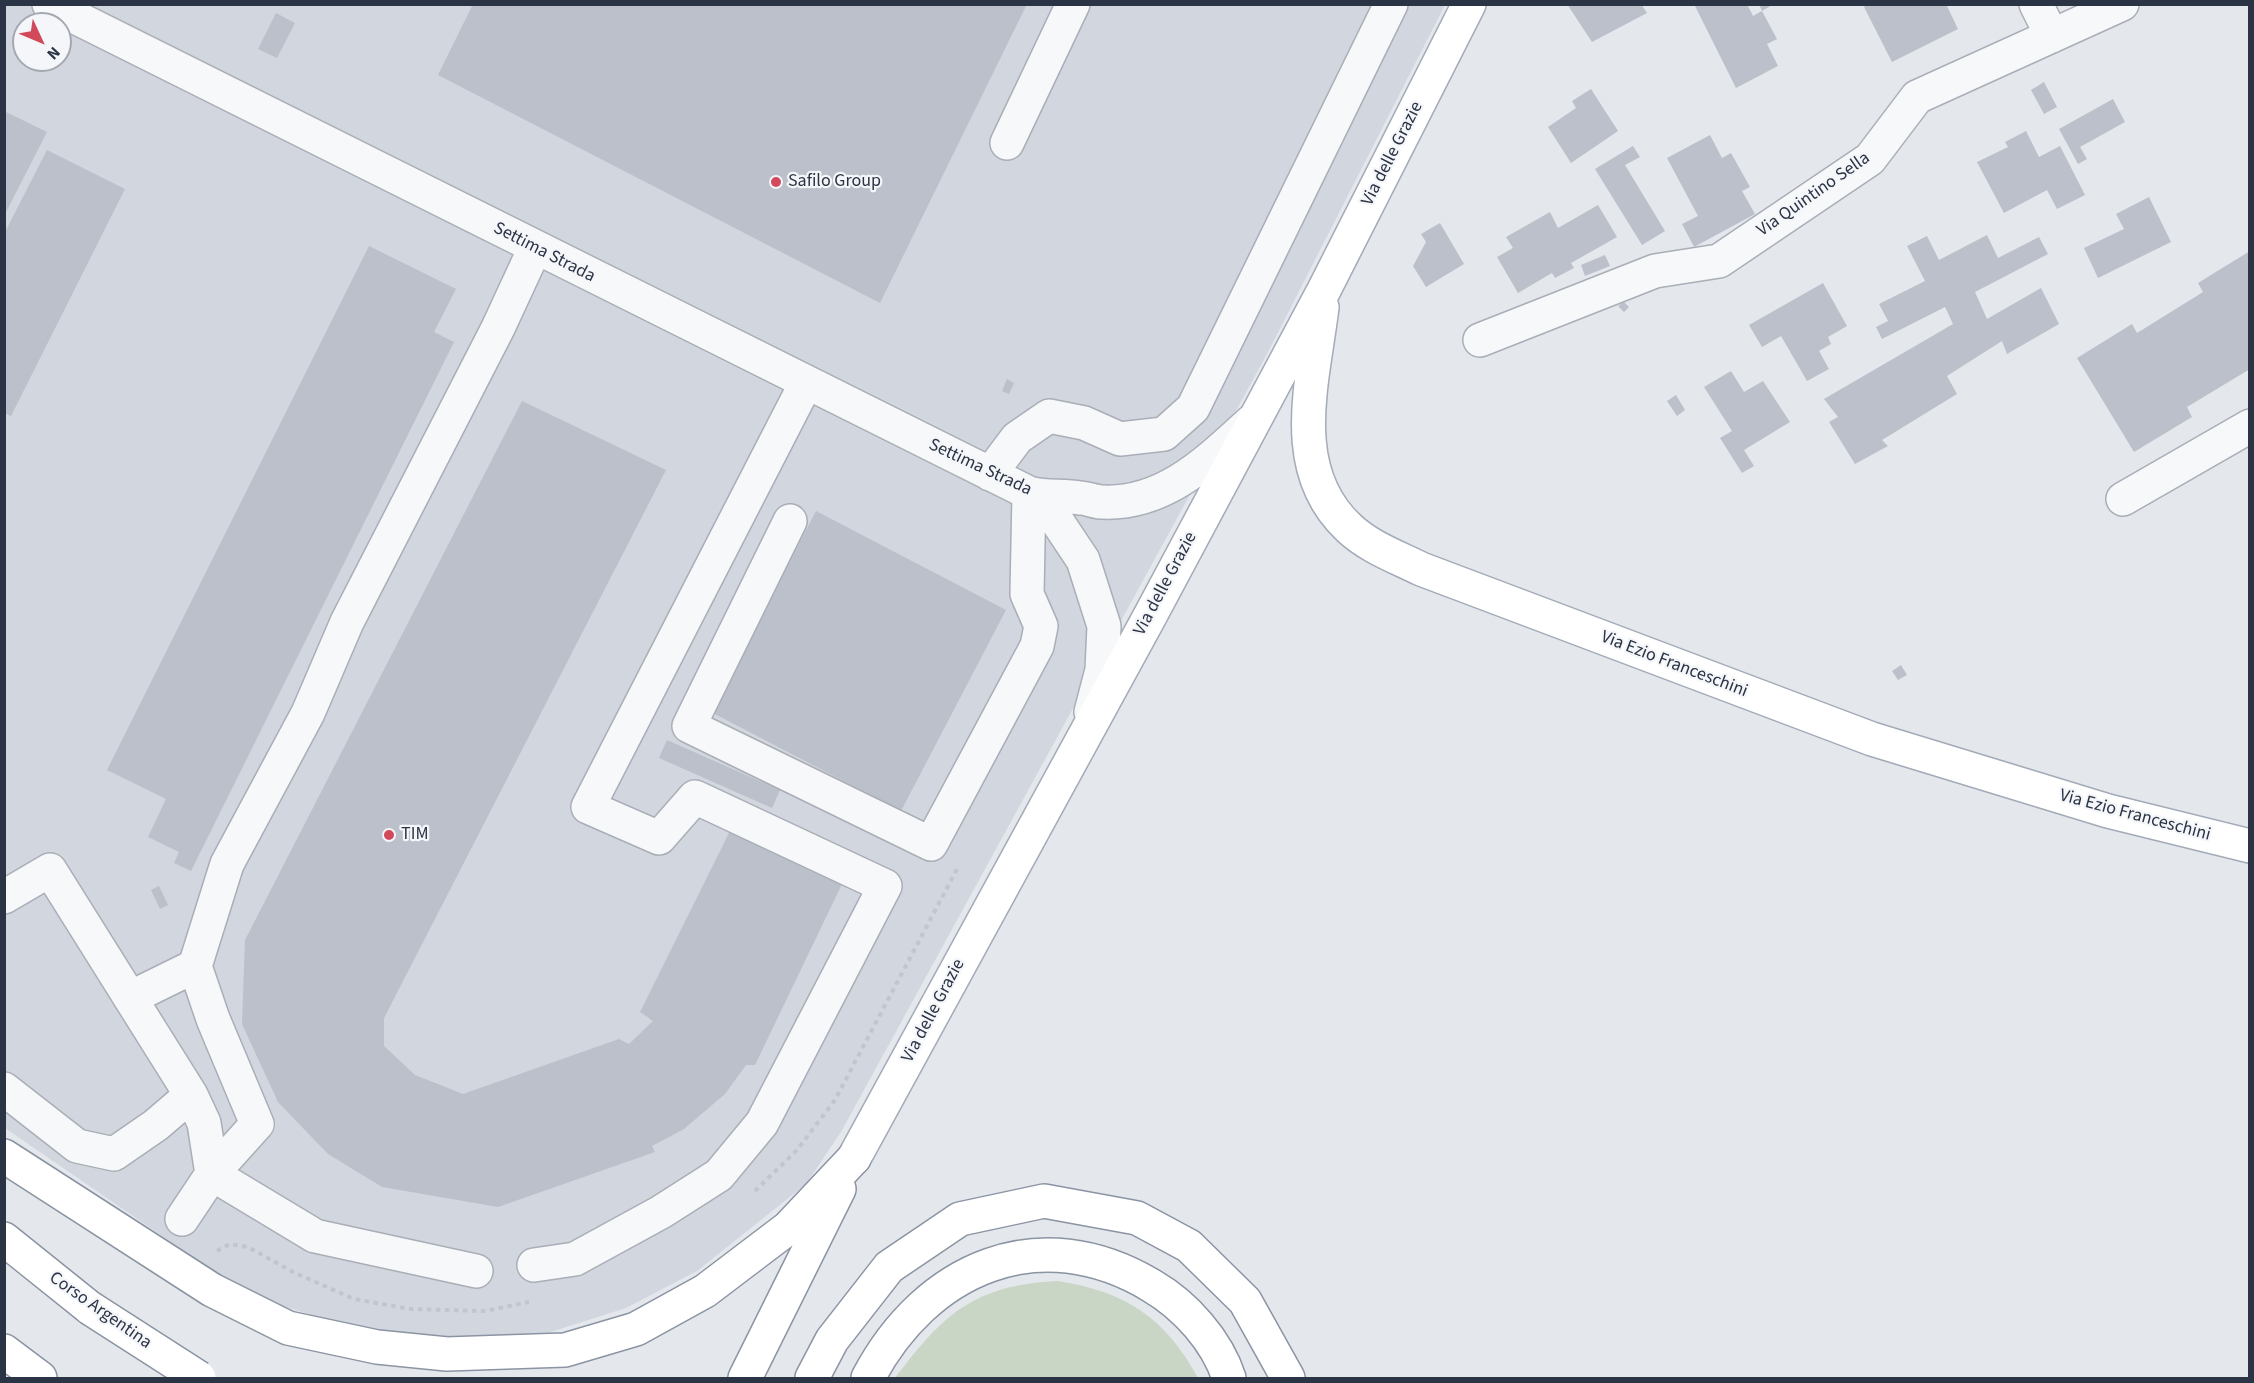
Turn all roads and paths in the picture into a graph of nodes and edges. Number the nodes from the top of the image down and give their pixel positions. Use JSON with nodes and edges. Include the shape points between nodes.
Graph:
{"nodes":[{"id":1,"x":49,"y":4,"type":"edge"},
{"id":2,"x":1073,"y":4,"type":"edge"},
{"id":3,"x":1391,"y":4,"type":"edge"},
{"id":4,"x":1469,"y":4,"type":"edge"},
{"id":5,"x":2036,"y":4,"type":"edge"},
{"id":6,"x":2122,"y":4,"type":"edge"},
{"id":7,"x":2052,"y":36,"type":"junction"},
{"id":8,"x":1007,"y":142,"type":"dead end"},
{"id":9,"x":534,"y":248,"type":"junction"},
{"id":10,"x":1324,"y":290,"type":"junction"},
{"id":11,"x":1480,"y":340,"type":"dead end"},
{"id":12,"x":806,"y":383,"type":"junction"},
{"id":13,"x":1254,"y":419,"type":"junction"},
{"id":14,"x":2250,"y":426,"type":"edge"},
{"id":15,"x":990,"y":474,"type":"junction"},
{"id":16,"x":1035,"y":495,"type":"junction"},
{"id":17,"x":2123,"y":499,"type":"dead end"},
{"id":18,"x":790,"y":521,"type":"dead end"},
{"id":19,"x":1085,"y":732,"type":"junction"},
{"id":20,"x":2250,"y":846,"type":"edge"},
{"id":21,"x":958,"y":868,"type":"dead end"},
{"id":22,"x":4,"y":897,"type":"edge"},
{"id":23,"x":195,"y":966,"type":"junction"},
{"id":24,"x":130,"y":998,"type":"junction"},
{"id":25,"x":4,"y":1089,"type":"edge"},
{"id":26,"x":190,"y":1095,"type":"junction"},
{"id":27,"x":4,"y":1156,"type":"edge"},
{"id":28,"x":854,"y":1158,"type":"junction"},
{"id":29,"x":212,"y":1174,"type":"junction"},
{"id":30,"x":752,"y":1193,"type":"dead end"},
{"id":31,"x":182,"y":1220,"type":"dead end"},
{"id":32,"x":4,"y":1239,"type":"edge"},
{"id":33,"x":209,"y":1257,"type":"dead end"},
{"id":34,"x":534,"y":1265,"type":"dead end"},
{"id":35,"x":476,"y":1271,"type":"dead end"},
{"id":36,"x":540,"y":1299,"type":"dead end"},
{"id":37,"x":4,"y":1351,"type":"edge"},
{"id":38,"x":40,"y":1378,"type":"edge"},
{"id":39,"x":199,"y":1378,"type":"edge"},
{"id":40,"x":744,"y":1378,"type":"edge"},
{"id":41,"x":812,"y":1378,"type":"edge"},
{"id":42,"x":868,"y":1378,"type":"edge"},
{"id":43,"x":1229,"y":1378,"type":"edge"},
{"id":44,"x":1287,"y":1378,"type":"edge"}],
"edges":[{"from":1,"to":9,"type":"street","name":"Settima Strada"},
{"from":2,"to":8,"type":"street"},
{"from":3,"to":15,"type":"street","via":[[1193,408],[1164,434],[1120,439],[1084,423],[1049,416],[1017,438]]},
{"from":4,"to":10,"type":"main road","name":"Via delle Grazie"},
{"from":5,"to":7,"type":"street"},
{"from":6,"to":7,"type":"street","name":"Via Quintino Sella"},
{"from":7,"to":11,"type":"street","name":"Via Quintino Sella","via":[[1917,97],[1870,159],[1719,261],[1655,271]]},
{"from":9,"to":12,"type":"street","name":"Settima Strada"},
{"from":9,"to":23,"type":"street","via":[[498,328],[347,622],[308,713],[227,864]]},
{"from":10,"to":13,"type":"main road","name":"Via delle Grazie"},
{"from":10,"to":20,"type":"main road","name":"Via Ezio Franceschini","via":[[1309,417],[1309,454],[1313,473],[1328,503],[1350,529],[1368,542],[1420,569],[1872,739],[2108,811]]},
{"from":12,"to":15,"type":"street","name":"Settima Strada"},
{"from":12,"to":34,"type":"street","via":[[588,807],[659,838],[695,797],[885,886],[762,1123],[719,1175],[662,1212],[575,1259]]},
{"from":13,"to":16,"type":"street","name":"Settima Strada","via":[[1181,482],[1128,500],[1101,502]]},
{"from":13,"to":19,"type":"main road","name":"Via delle Grazie"},
{"from":14,"to":17,"type":"street"},
{"from":15,"to":16,"type":"street","name":"Settima Strada"},
{"from":16,"to":18,"type":"street","via":[[1027,594],[1041,626],[1037,646],[932,844],[688,726]]},
{"from":16,"to":19,"type":"street","name":"Settima Strada","via":[[1083,560],[1104,626],[1102,670]]},
{"from":19,"to":28,"type":"main road","name":"Via delle Grazie"},
{"from":21,"to":30,"type":"path","via":[[835,1100],[797,1150]]},
{"from":22,"to":24,"type":"street","via":[[50,870]]},
{"from":23,"to":24,"type":"street"},
{"from":23,"to":29,"type":"street","via":[[257,1124]]},
{"from":24,"to":26,"type":"street"},
{"from":25,"to":26,"type":"street","via":[[77,1146],[114,1154]]},
{"from":26,"to":29,"type":"street","via":[[204,1123]]},
{"from":27,"to":28,"type":"main road","via":[[212,1290],[288,1328],[377,1347],[447,1354],[565,1350],[636,1329],[705,1291],[788,1228]]},
{"from":28,"to":40,"type":"main road"},
{"from":29,"to":31,"type":"street"},
{"from":29,"to":35,"type":"street","via":[[315,1236]]},
{"from":32,"to":39,"type":"main road","name":"Corso Argentina","bridge":true,"via":[[90,1308]]},
{"from":33,"to":36,"type":"path","via":[[230,1244],[248,1247],[354,1299],[410,1309],[484,1311]]},
{"from":37,"to":38,"type":"main road"},
{"from":41,"to":44,"type":"main road","via":[[832,1340],[889,1267],[960,1219],[1044,1201],[1137,1218],[1189,1246],[1245,1301]]},
{"from":42,"to":43,"type":"main road","via":[[902,1324],[930,1298],[979,1270],[1040,1255],[1067,1255],[1115,1267],[1157,1288],[1191,1317],[1216,1350]]}]}
